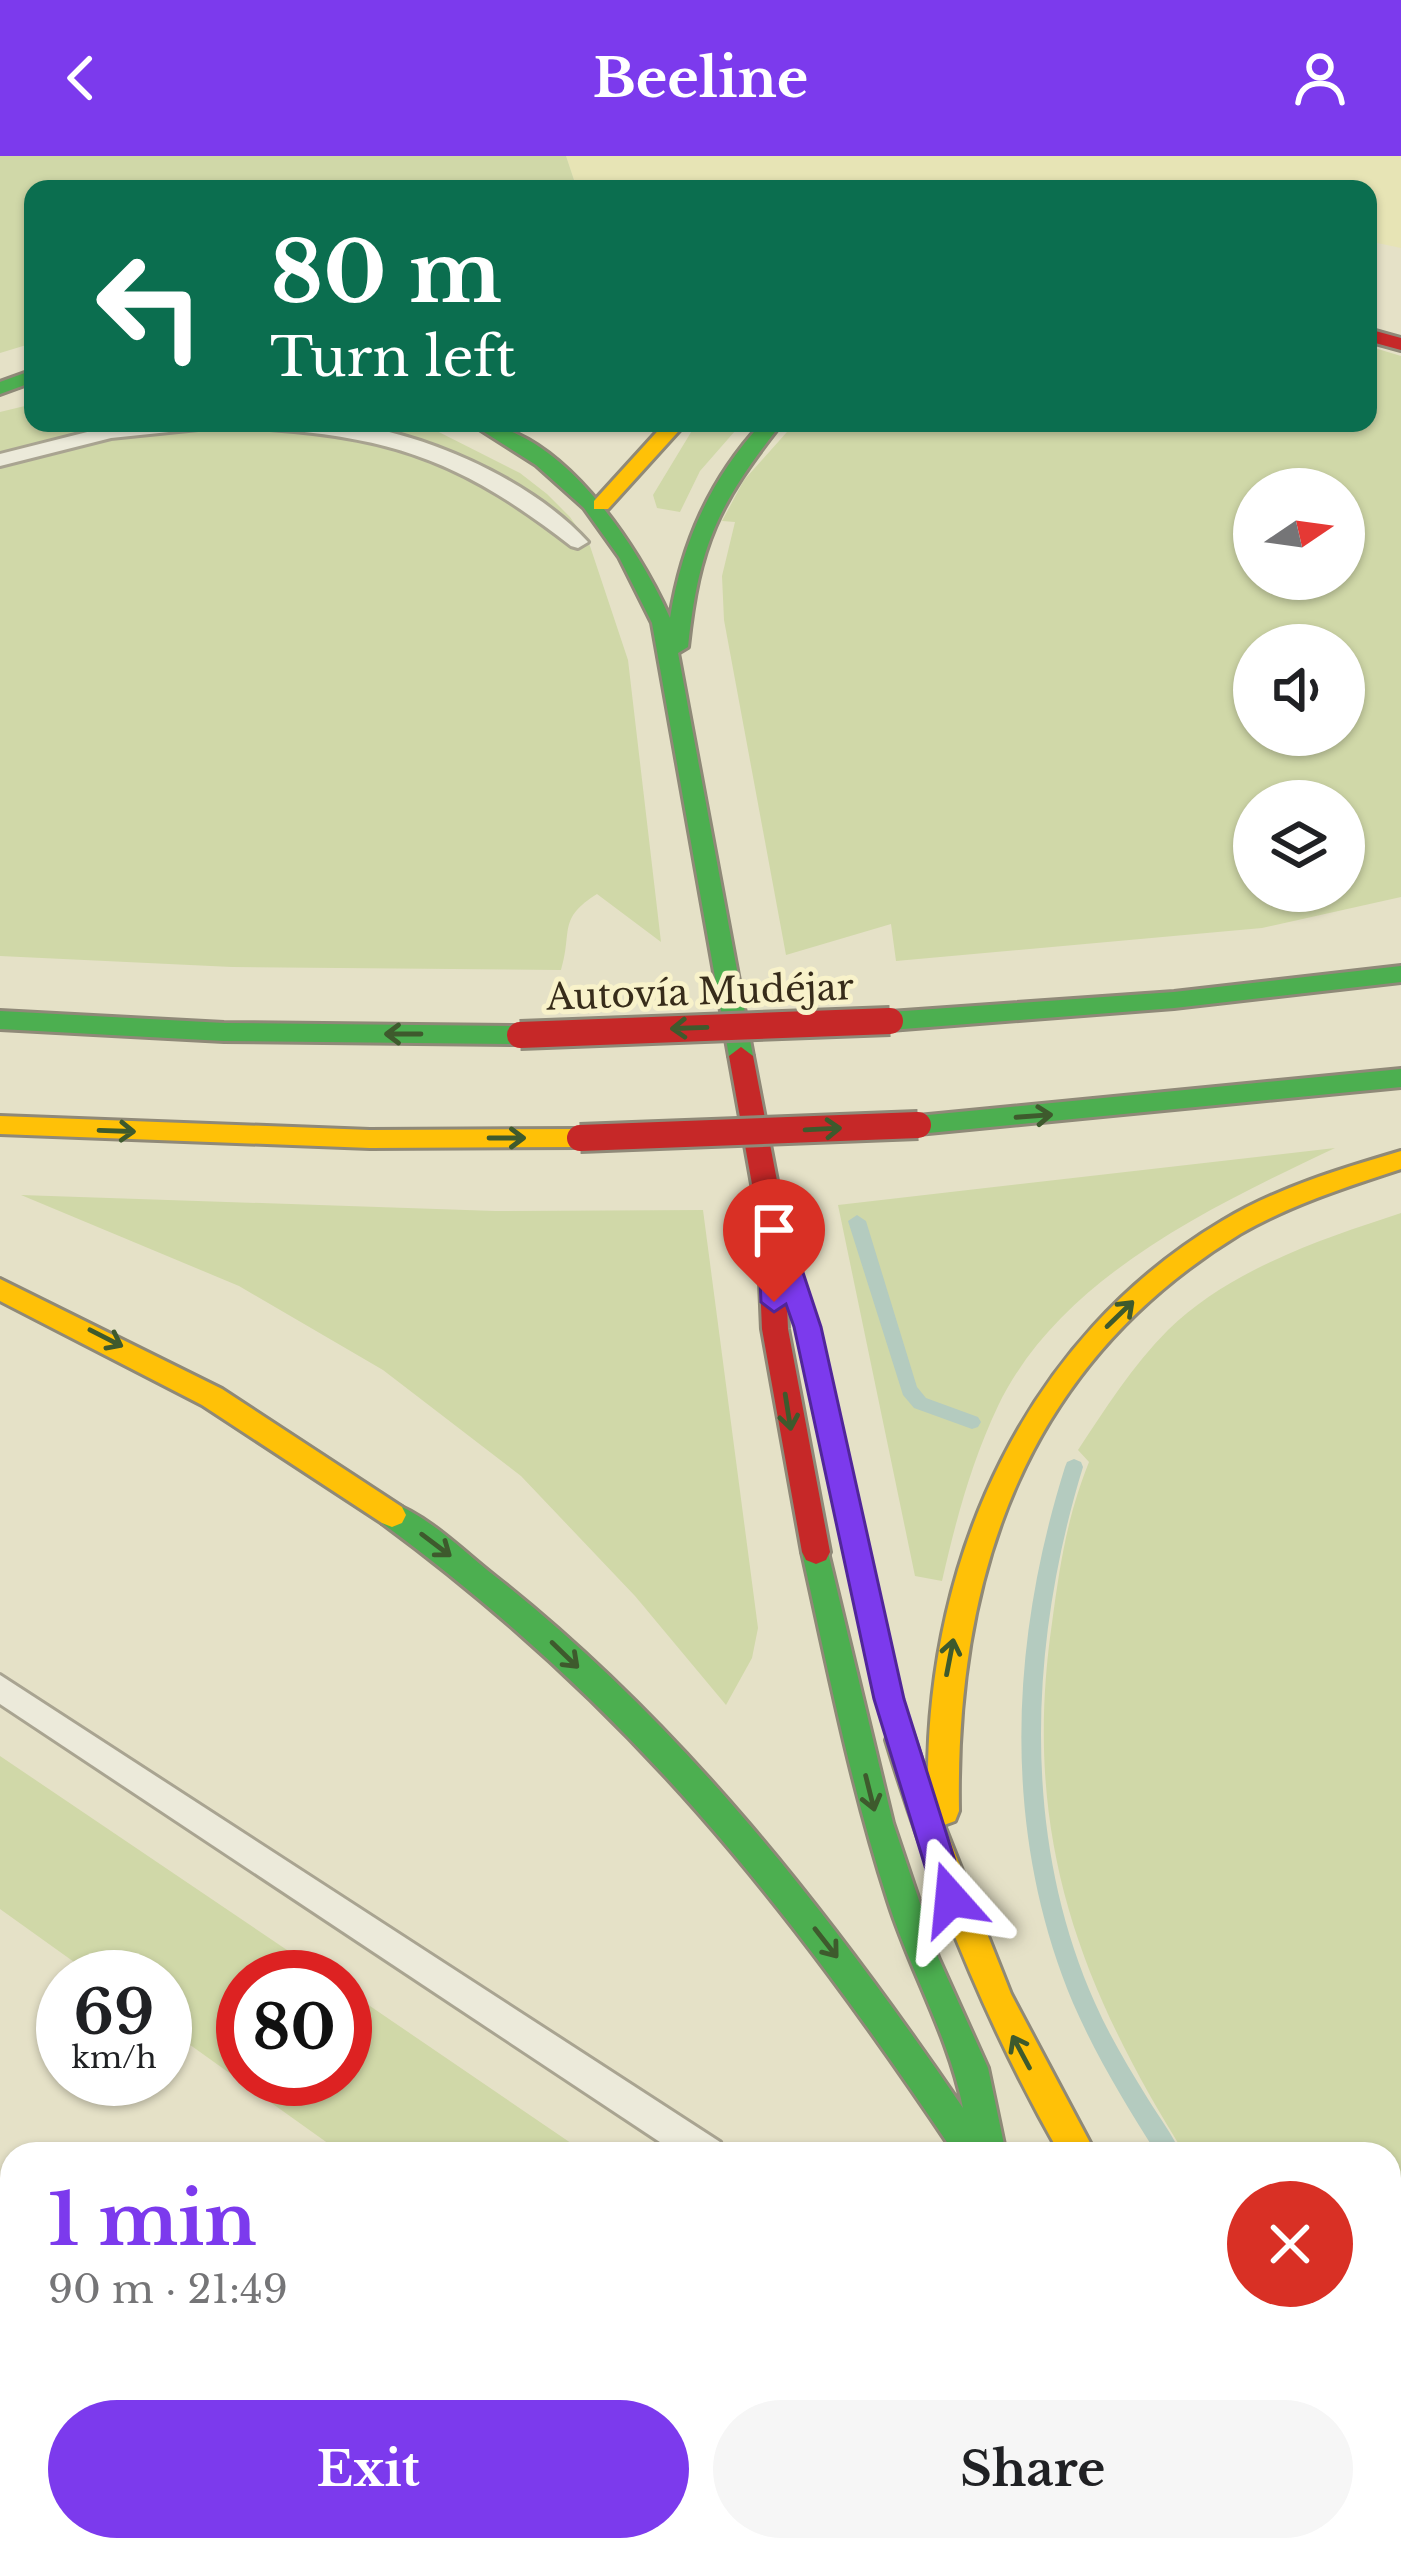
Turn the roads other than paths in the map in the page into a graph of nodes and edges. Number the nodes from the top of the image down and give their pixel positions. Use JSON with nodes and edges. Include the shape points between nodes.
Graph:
{"nodes":[{"id":1,"x":111,"y":432,"type":"edge"},
{"id":2,"x":345,"y":432,"type":"edge"},
{"id":3,"x":497,"y":432,"type":"edge"},
{"id":4,"x":668,"y":432,"type":"edge"},
{"id":5,"x":764,"y":432,"type":"edge"},
{"id":6,"x":0,"y":460,"type":"edge"},
{"id":7,"x":601,"y":505,"type":"junction"},
{"id":8,"x":578,"y":542,"type":"dead end"},
{"id":9,"x":674,"y":680,"type":"junction"},
{"id":10,"x":1282,"y":957,"type":"dead end"},
{"id":11,"x":1401,"y":974,"type":"edge"},
{"id":12,"x":1174,"y":1000,"type":"junction"},
{"id":13,"x":0,"y":1020,"type":"edge"},
{"id":14,"x":1401,"y":1078,"type":"edge"},
{"id":15,"x":0,"y":1125,"type":"edge"},
{"id":16,"x":1401,"y":1160,"type":"edge"},
{"id":17,"x":770,"y":1212,"type":"junction"},
{"id":18,"x":0,"y":1289,"type":"edge"},
{"id":19,"x":801,"y":1308,"type":"dead end"},
{"id":20,"x":0,"y":1688,"type":"edge"},
{"id":21,"x":895,"y":1719,"type":"dead end"},
{"id":22,"x":951,"y":1899,"type":"junction"},
{"id":23,"x":690,"y":2142,"type":"edge"},
{"id":24,"x":967,"y":2142,"type":"edge"},
{"id":25,"x":987,"y":2142,"type":"edge"},
{"id":26,"x":1071,"y":2142,"type":"edge"}],
"edges":[{"from":1,"to":6,"type":"lane"},
{"from":2,"to":8,"type":"lane","via":[[453,459],[519,494]]},
{"from":3,"to":7,"type":"highway","via":[[547,459]]},
{"from":4,"to":7,"type":"highway"},
{"from":5,"to":9,"type":"highway","via":[[724,476],[699,526],[681,594]]},
{"from":7,"to":9,"type":"highway","via":[[651,592]]},
{"from":9,"to":17,"type":"highway"},
{"from":10,"to":12,"type":"highway"},
{"from":11,"to":12,"type":"highway","name":"Autovía Mudéjar"},
{"from":12,"to":13,"type":"highway","name":"Autovía Mudéjar","one_way":true,"bridge":true,"via":[[520,1035]]},
{"from":15,"to":14,"type":"highway","one_way":true,"bridge":true,"via":[[580,1138],[917,1125]]},
{"from":22,"to":16,"type":"highway","one_way":true,"via":[[940,1745],[946,1673],[988,1515],[1042,1406],[1117,1315],[1206,1243],[1306,1191]]},
{"from":17,"to":19,"type":"highway"},
{"from":17,"to":25,"type":"highway","one_way":true,"via":[[776,1329],[826,1607],[878,1823],[922,1958],[972,2068]]},
{"from":18,"to":24,"type":"highway","one_way":true,"via":[[171,1371],[339,1473],[478,1576],[661,1748],[753,1849]]},
{"from":20,"to":23,"type":"lane"},
{"from":21,"to":22,"type":"highway"},
{"from":26,"to":22,"type":"highway","one_way":true}]}
